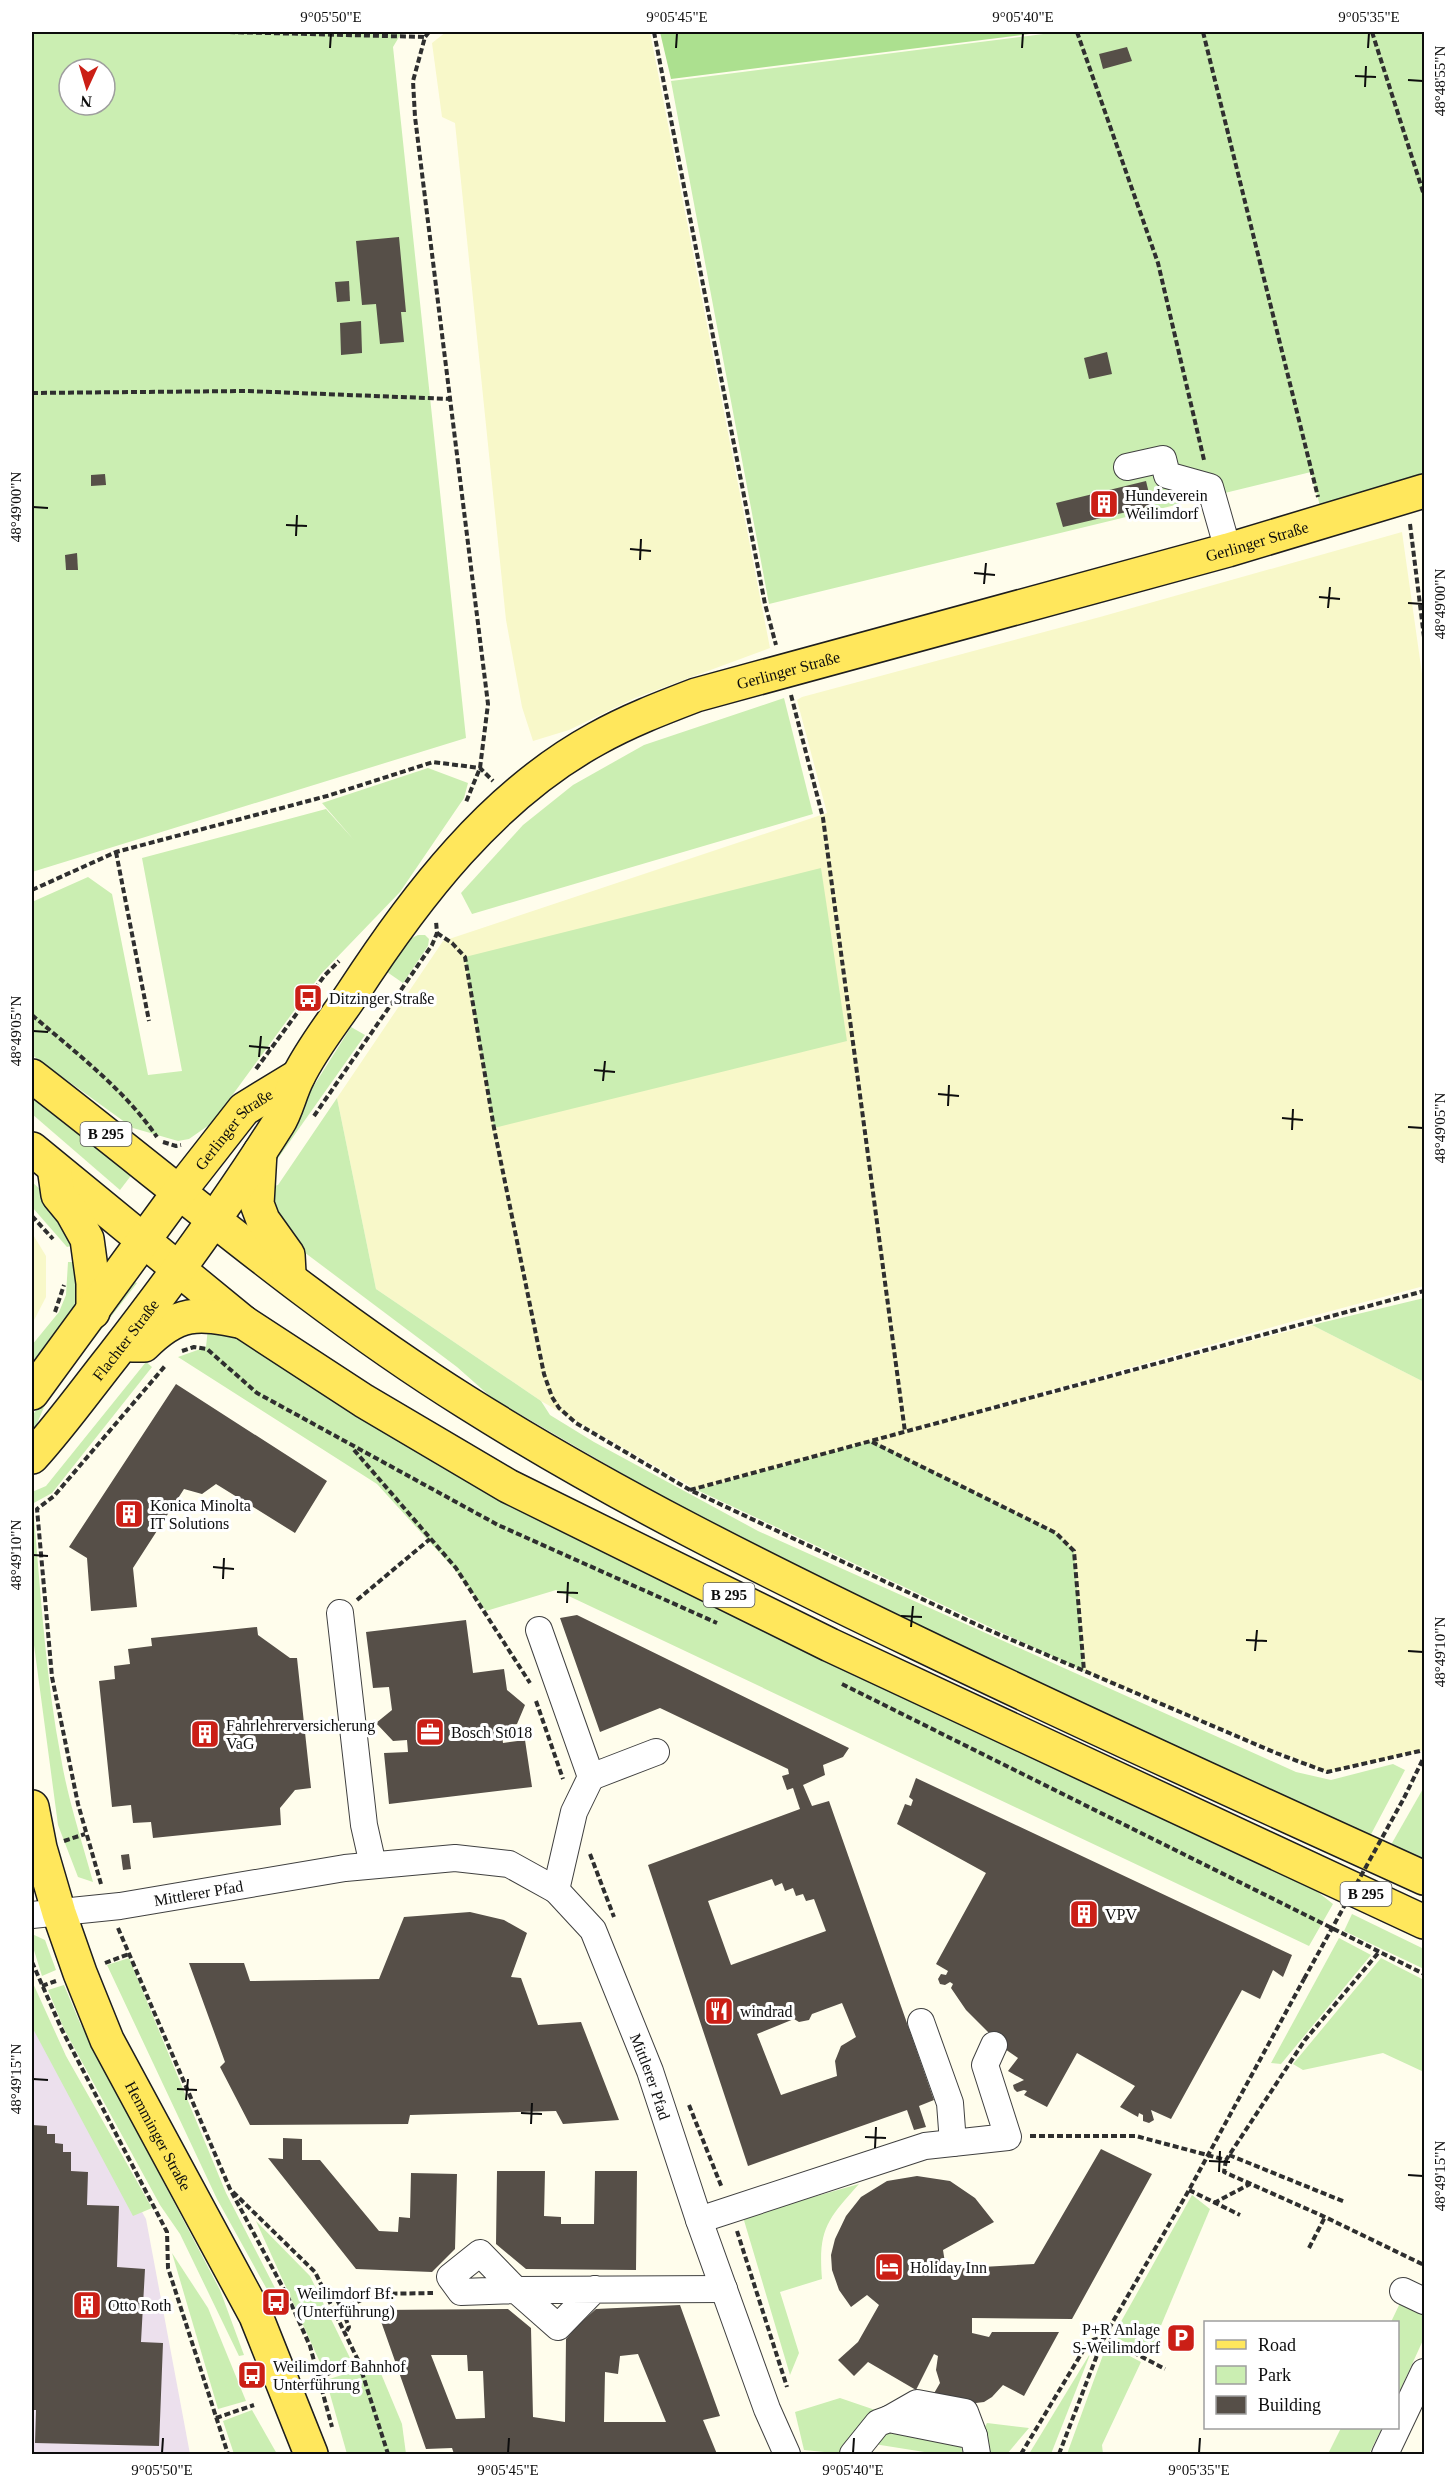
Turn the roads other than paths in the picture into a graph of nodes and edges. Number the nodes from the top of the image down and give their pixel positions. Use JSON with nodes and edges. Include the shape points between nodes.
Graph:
{"nodes":[{"id":1,"x":1127,"y":467,"type":"dead end"},
{"id":2,"x":1410,"y":512,"type":"edge"},
{"id":3,"x":1228,"y":550,"type":"junction"},
{"id":4,"x":32,"y":1076,"type":"edge"},
{"id":5,"x":298,"y":1076,"type":"junction"},
{"id":6,"x":261,"y":1150,"type":"junction"},
{"id":7,"x":43,"y":1158,"type":"edge"},
{"id":8,"x":179,"y":1192,"type":"junction"},
{"id":9,"x":214,"y":1220,"type":"junction"},
{"id":10,"x":144,"y":1243,"type":"junction"},
{"id":11,"x":179,"y":1270,"type":"junction"},
{"id":12,"x":289,"y":1278,"type":"junction"},
{"id":13,"x":93,"y":1312,"type":"junction"},
{"id":14,"x":243,"y":1322,"type":"junction"},
{"id":15,"x":122,"y":1344,"type":"junction"},
{"id":16,"x":32,"y":1393,"type":"edge"},
{"id":17,"x":32,"y":1457,"type":"edge"},
{"id":18,"x":340,"y":1613,"type":"road end"},
{"id":19,"x":539,"y":1630,"type":"dead end"},
{"id":20,"x":656,"y":1752,"type":"dead end"},
{"id":21,"x":591,"y":1777,"type":"junction"},
{"id":22,"x":32,"y":1807,"type":"edge"},
{"id":23,"x":373,"y":1865,"type":"junction"},
{"id":24,"x":1425,"y":1878,"type":"edge"},
{"id":25,"x":556,"y":1890,"type":"junction"},
{"id":26,"x":45,"y":1914,"type":"edge"},
{"id":27,"x":1425,"y":1922,"type":"edge"},
{"id":28,"x":921,"y":2022,"type":"dead end"},
{"id":29,"x":994,"y":2045,"type":"dead end"},
{"id":30,"x":953,"y":2143,"type":"junction"},
{"id":31,"x":699,"y":2220,"type":"junction"},
{"id":32,"x":595,"y":2289,"type":"junction"},
{"id":33,"x":724,"y":2289,"type":"junction"},
{"id":34,"x":516,"y":2290,"type":"junction"},
{"id":35,"x":1425,"y":2372,"type":"edge"},
{"id":36,"x":1399,"y":2425,"type":"edge"},
{"id":37,"x":1397,"y":2429,"type":"edge"},
{"id":38,"x":322,"y":2444,"type":"edge"},
{"id":39,"x":975,"y":2445,"type":"edge"},
{"id":40,"x":787,"y":2454,"type":"edge"},
{"id":41,"x":853,"y":2454,"type":"edge"},
{"id":42,"x":1385,"y":2454,"type":"edge"}],
"edges":[{"from":1,"to":3,"type":"street","via":[[1162,459],[1167,475],[1210,487]]},
{"from":2,"to":3,"type":"main road","name":"Gerlinger Straße","via":[[1324,521]]},
{"from":3,"to":5,"type":"main road","name":"Gerlinger Straße","via":[[785,685],[696,695],[595,739],[509,800],[456,855],[423,913],[371,964]]},
{"from":4,"to":8,"type":"main road","number":"B 295"},
{"from":5,"to":6,"type":"main road","name":"Gerlinger Straße","via":[[280,1121]]},
{"from":5,"to":8,"type":"main road","name":"Gerlinger Straße","via":[[244,1109]]},
{"from":6,"to":9,"type":"main road","name":"Gerlinger Straße"},
{"from":6,"to":12,"type":"main road","via":[[258,1204],[267,1228],[288,1255]]},
{"from":7,"to":10,"type":"main road","number":"B 295"},
{"from":7,"to":13,"type":"main road","via":[[58,1195],[87,1239]]},
{"from":8,"to":9,"type":"main road","number":"B 295"},
{"from":8,"to":10,"type":"main road"},
{"from":9,"to":11,"type":"main road","name":"Flachter Straße"},
{"from":9,"to":12,"type":"main road","number":"B 295"},
{"from":10,"to":11,"type":"main road","number":"B 295"},
{"from":10,"to":13,"type":"main road"},
{"from":11,"to":14,"type":"main road","number":"B 295"},
{"from":11,"to":15,"type":"main road","name":"Flachter Straße"},
{"from":12,"to":24,"type":"main road","number":"B 295","via":[[462,1400],[624,1495],[839,1606],[1085,1724]]},
{"from":13,"to":16,"type":"main road"},
{"from":14,"to":15,"type":"main road","via":[[204,1316],[182,1318],[170,1322],[144,1345]]},
{"from":14,"to":27,"type":"main road","number":"B 295","via":[[364,1401],[508,1486],[830,1645]]},
{"from":15,"to":17,"type":"main road","name":"Flachter Straße"},
{"from":18,"to":23,"type":"street","via":[[364,1825]]},
{"from":19,"to":21,"type":"street"},
{"from":20,"to":21,"type":"street"},
{"from":21,"to":25,"type":"street","via":[[574,1812]]},
{"from":22,"to":26,"type":"main road","name":"Hemminger Straße"},
{"from":23,"to":25,"type":"street","name":"Mittlerer Pfad","via":[[455,1858],[509,1864]]},
{"from":23,"to":26,"type":"street","name":"Mittlerer Pfad"},
{"from":25,"to":31,"type":"street","name":"Mittlerer Pfad","via":[[593,1930],[650,2071]]},
{"from":26,"to":38,"type":"main road","name":"Hemminger Straße","via":[[80,1973],[107,2040]]},
{"from":28,"to":30,"type":"street","via":[[950,2103]]},
{"from":29,"to":30,"type":"street","via":[[985,2065],[1008,2137]]},
{"from":30,"to":31,"type":"street","via":[[925,2146]]},
{"from":31,"to":33,"type":"street","name":"Mittlerer Pfad"},
{"from":32,"to":33,"type":"street"},
{"from":32,"to":34,"type":"street"},
{"from":32,"to":34,"type":"street","via":[[558,2327]]},
{"from":33,"to":40,"type":"street","name":"Mittlerer Pfad"},
{"from":34,"to":34,"type":"street","via":[[480,2253],[450,2277],[460,2292]]},
{"from":35,"to":36,"type":"street"},
{"from":37,"to":42,"type":"street"},
{"from":39,"to":41,"type":"street","via":[[965,2412],[917,2403],[878,2423]]}]}
